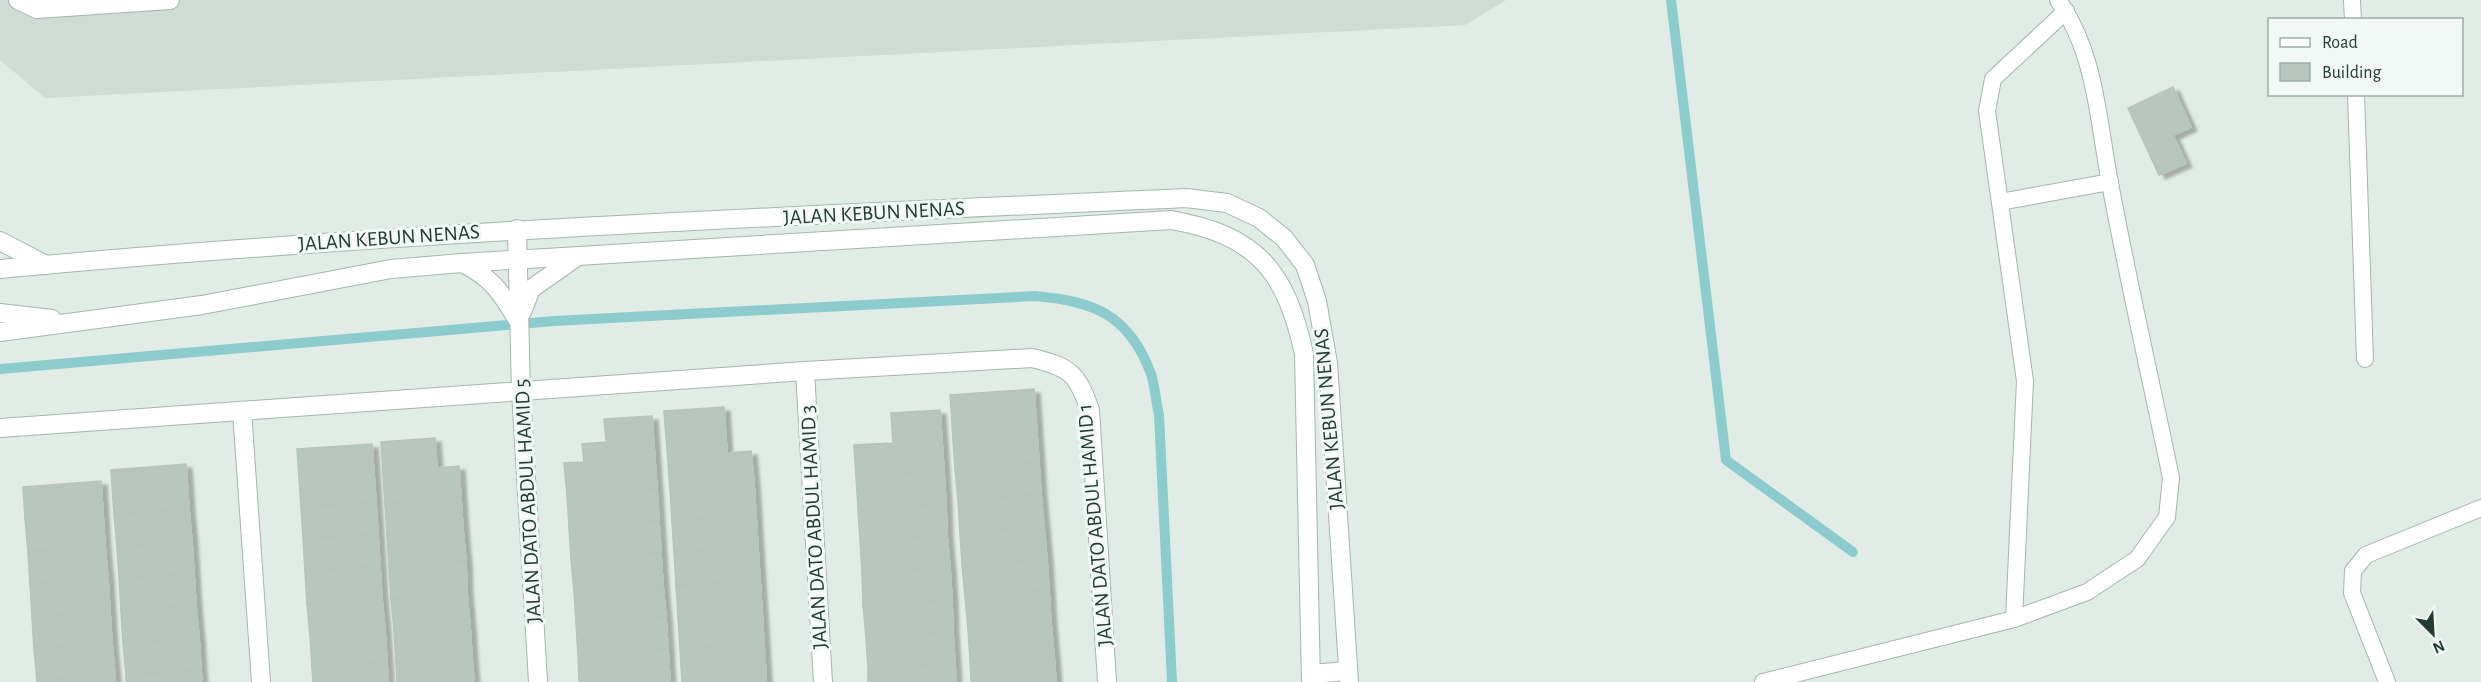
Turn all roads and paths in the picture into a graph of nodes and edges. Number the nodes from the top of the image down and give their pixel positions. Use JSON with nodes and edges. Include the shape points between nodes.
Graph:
{"nodes":[{"id":1,"x":18,"y":0,"type":"edge"},
{"id":2,"x":170,"y":0,"type":"edge"},
{"id":3,"x":2352,"y":0,"type":"edge"},
{"id":4,"x":2062,"y":5,"type":"edge"},
{"id":5,"x":2353,"y":18,"type":"edge"},
{"id":6,"x":2355,"y":96,"type":"edge"},
{"id":7,"x":2110,"y":182,"type":"junction"},
{"id":8,"x":2000,"y":202,"type":"junction"},
{"id":9,"x":517,"y":229,"type":"junction"},
{"id":10,"x":0,"y":241,"type":"edge"},
{"id":11,"x":578,"y":256,"type":"junction"},
{"id":12,"x":518,"y":260,"type":"junction"},
{"id":13,"x":462,"y":263,"type":"junction"},
{"id":14,"x":46,"y":265,"type":"junction"},
{"id":15,"x":0,"y":269,"type":"edge"},
{"id":16,"x":0,"y":313,"type":"edge"},
{"id":17,"x":78,"y":322,"type":"junction"},
{"id":18,"x":519,"y":328,"type":"junction"},
{"id":19,"x":0,"y":332,"type":"edge"},
{"id":20,"x":2365,"y":359,"type":"dead end"},
{"id":21,"x":805,"y":371,"type":"junction"},
{"id":22,"x":521,"y":392,"type":"junction"},
{"id":23,"x":242,"y":411,"type":"junction"},
{"id":24,"x":0,"y":428,"type":"edge"},
{"id":25,"x":2481,"y":508,"type":"edge"},
{"id":26,"x":2014,"y":619,"type":"junction"},
{"id":27,"x":1348,"y":677,"type":"edge"},
{"id":28,"x":1311,"y":678,"type":"edge"},
{"id":29,"x":261,"y":682,"type":"edge"},
{"id":30,"x":538,"y":682,"type":"edge"},
{"id":31,"x":824,"y":682,"type":"edge"},
{"id":32,"x":1107,"y":682,"type":"edge"},
{"id":33,"x":1762,"y":682,"type":"edge"},
{"id":34,"x":2387,"y":682,"type":"edge"}],
"edges":[{"from":1,"to":2,"type":"street","via":[[37,9]]},
{"from":3,"to":5,"type":"lane"},
{"from":4,"to":7,"type":"lane","via":[[2093,75]]},
{"from":4,"to":8,"type":"lane","via":[[1993,79],[1987,111]]},
{"from":6,"to":20,"type":"lane"},
{"from":7,"to":8,"type":"lane"},
{"from":7,"to":26,"type":"lane","via":[[2171,478],[2168,517],[2137,559],[2087,592]]},
{"from":8,"to":26,"type":"lane","via":[[2025,381]]},
{"from":9,"to":12,"type":"street"},
{"from":9,"to":14,"type":"street","name":"JALAN KEBUN NENAS"},
{"from":9,"to":27,"type":"street","name":"JALAN KEBUN NENAS","via":[[1186,198],[1227,203],[1259,219],[1284,238],[1305,265],[1317,301],[1328,363]]},
{"from":10,"to":14,"type":"street"},
{"from":11,"to":12,"type":"street","name":"JALAN KEBUN NENAS"},
{"from":11,"to":18,"type":"street","name":"JALAN DATO ABDUL HAMID 5","via":[[531,289]]},
{"from":11,"to":28,"type":"street","name":"JALAN KEBUN NENAS","via":[[1171,220],[1203,225],[1232,238],[1259,255],[1277,277],[1297,322],[1304,354]]},
{"from":12,"to":13,"type":"street","name":"JALAN KEBUN NENAS"},
{"from":12,"to":18,"type":"street"},
{"from":13,"to":17,"type":"street","name":"JALAN KEBUN NENAS","via":[[391,269],[202,305]]},
{"from":13,"to":18,"type":"street","name":"JALAN DATO ABDUL HAMID 5","via":[[481,272],[500,291]]},
{"from":14,"to":15,"type":"street","name":"JALAN KEBUN NENAS"},
{"from":16,"to":17,"type":"street"},
{"from":17,"to":19,"type":"street","name":"JALAN KEBUN NENAS"},
{"from":18,"to":22,"type":"street","name":"JALAN DATO ABDUL HAMID 5"},
{"from":21,"to":22,"type":"street"},
{"from":21,"to":31,"type":"street","name":"JALAN DATO ABDUL HAMID 3"},
{"from":21,"to":32,"type":"street","name":"JALAN DATO ABDUL HAMID 1","via":[[1032,358],[1070,372],[1081,386],[1090,410]]},
{"from":22,"to":23,"type":"street"},
{"from":22,"to":30,"type":"street","name":"JALAN DATO ABDUL HAMID 5"},
{"from":23,"to":24,"type":"street"},
{"from":23,"to":29,"type":"street"},
{"from":25,"to":34,"type":"lane","via":[[2366,555],[2353,571],[2352,593]]},
{"from":26,"to":33,"type":"lane"},
{"from":27,"to":28,"type":"street"}]}
